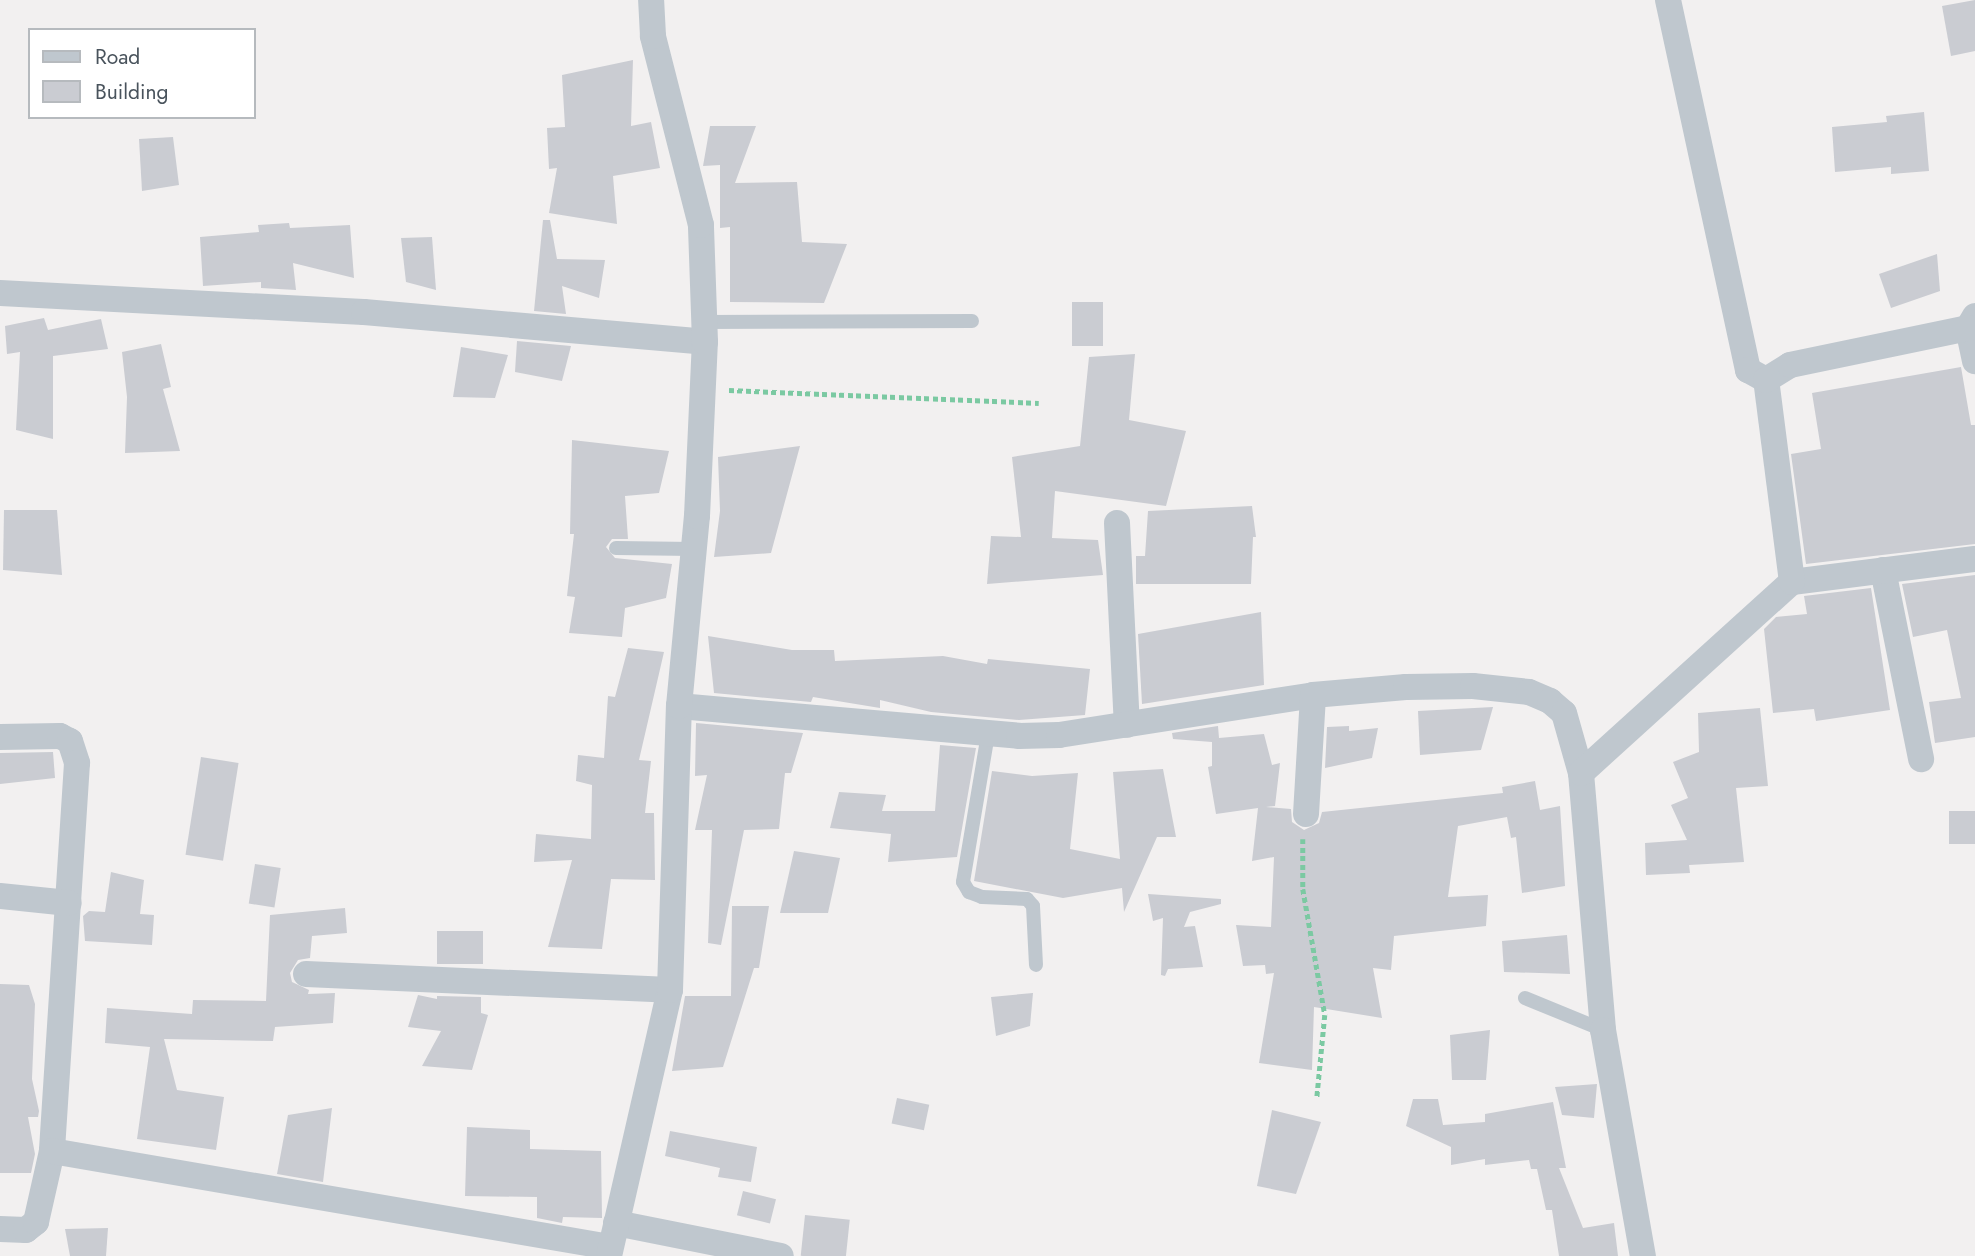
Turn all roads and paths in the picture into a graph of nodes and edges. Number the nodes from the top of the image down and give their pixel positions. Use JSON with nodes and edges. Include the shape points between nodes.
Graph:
{"nodes":[{"id":1,"x":651,"y":0,"type":"edge"},
{"id":2,"x":1668,"y":0,"type":"edge"},
{"id":3,"x":0,"y":293,"type":"edge"},
{"id":4,"x":972,"y":321,"type":"dead end"},
{"id":5,"x":1971,"y":322,"type":"edge"},
{"id":6,"x":705,"y":332,"type":"junction"},
{"id":7,"x":1975,"y":361,"type":"edge"},
{"id":8,"x":1766,"y":380,"type":"junction"},
{"id":9,"x":701,"y":389,"type":"junction"},
{"id":10,"x":1039,"y":403,"type":"dead end"},
{"id":11,"x":1117,"y":523,"type":"dead end"},
{"id":12,"x":615,"y":548,"type":"dead end"},
{"id":13,"x":694,"y":549,"type":"junction"},
{"id":14,"x":1975,"y":559,"type":"edge"},
{"id":15,"x":1884,"y":570,"type":"junction"},
{"id":16,"x":1792,"y":582,"type":"junction"},
{"id":17,"x":1312,"y":695,"type":"junction"},
{"id":18,"x":679,"y":706,"type":"junction"},
{"id":19,"x":1127,"y":725,"type":"junction"},
{"id":20,"x":988,"y":734,"type":"junction"},
{"id":21,"x":0,"y":737,"type":"edge"},
{"id":22,"x":1921,"y":759,"type":"dead end"},
{"id":23,"x":1581,"y":773,"type":"junction"},
{"id":24,"x":1306,"y":814,"type":"joint"},
{"id":25,"x":0,"y":896,"type":"edge"},
{"id":26,"x":69,"y":903,"type":"junction"},
{"id":27,"x":1036,"y":965,"type":"dead end"},
{"id":28,"x":306,"y":974,"type":"dead end"},
{"id":29,"x":670,"y":990,"type":"junction"},
{"id":30,"x":1525,"y":998,"type":"dead end"},
{"id":31,"x":1603,"y":1030,"type":"junction"},
{"id":32,"x":1317,"y":1098,"type":"dead end"},
{"id":33,"x":52,"y":1151,"type":"junction"},
{"id":34,"x":0,"y":1229,"type":"edge"},
{"id":35,"x":612,"y":1242,"type":"edge"},
{"id":36,"x":780,"y":1256,"type":"edge"},
{"id":37,"x":1643,"y":1256,"type":"edge"}],
"edges":[{"from":1,"to":6,"type":"street","via":[[653,36],[701,225]]},
{"from":2,"to":8,"type":"street","via":[[1748,370]]},
{"from":3,"to":6,"type":"street"},
{"from":4,"to":6,"type":"lane"},
{"from":5,"to":7,"type":"street"},
{"from":5,"to":8,"type":"street","via":[[1790,365]]},
{"from":6,"to":9,"type":"street"},
{"from":8,"to":16,"type":"street"},
{"from":9,"to":10,"type":"path"},
{"from":9,"to":13,"type":"street"},
{"from":11,"to":19,"type":"street"},
{"from":12,"to":13,"type":"lane"},
{"from":13,"to":18,"type":"street"},
{"from":14,"to":15,"type":"street"},
{"from":15,"to":16,"type":"street"},
{"from":15,"to":22,"type":"street"},
{"from":16,"to":23,"type":"street"},
{"from":17,"to":19,"type":"street"},
{"from":17,"to":23,"type":"street","via":[[1473,686],[1529,692],[1564,713]]},
{"from":17,"to":24,"type":"street"},
{"from":18,"to":20,"type":"street"},
{"from":18,"to":29,"type":"street"},
{"from":19,"to":20,"type":"street","via":[[1059,735]]},
{"from":20,"to":27,"type":"lane","via":[[963,882],[969,892],[982,897],[1027,900],[1033,906]]},
{"from":21,"to":26,"type":"street","via":[[60,736],[74,749]]},
{"from":23,"to":31,"type":"street"},
{"from":24,"to":32,"type":"path","via":[[1303,889],[1325,1014]]},
{"from":25,"to":26,"type":"street"},
{"from":26,"to":33,"type":"street"},
{"from":28,"to":29,"type":"street"},
{"from":29,"to":35,"type":"street"},
{"from":30,"to":31,"type":"lane"},
{"from":31,"to":37,"type":"street"},
{"from":33,"to":34,"type":"street","via":[[36,1222],[26,1230]]},
{"from":33,"to":35,"type":"street"},
{"from":35,"to":36,"type":"street"}]}
